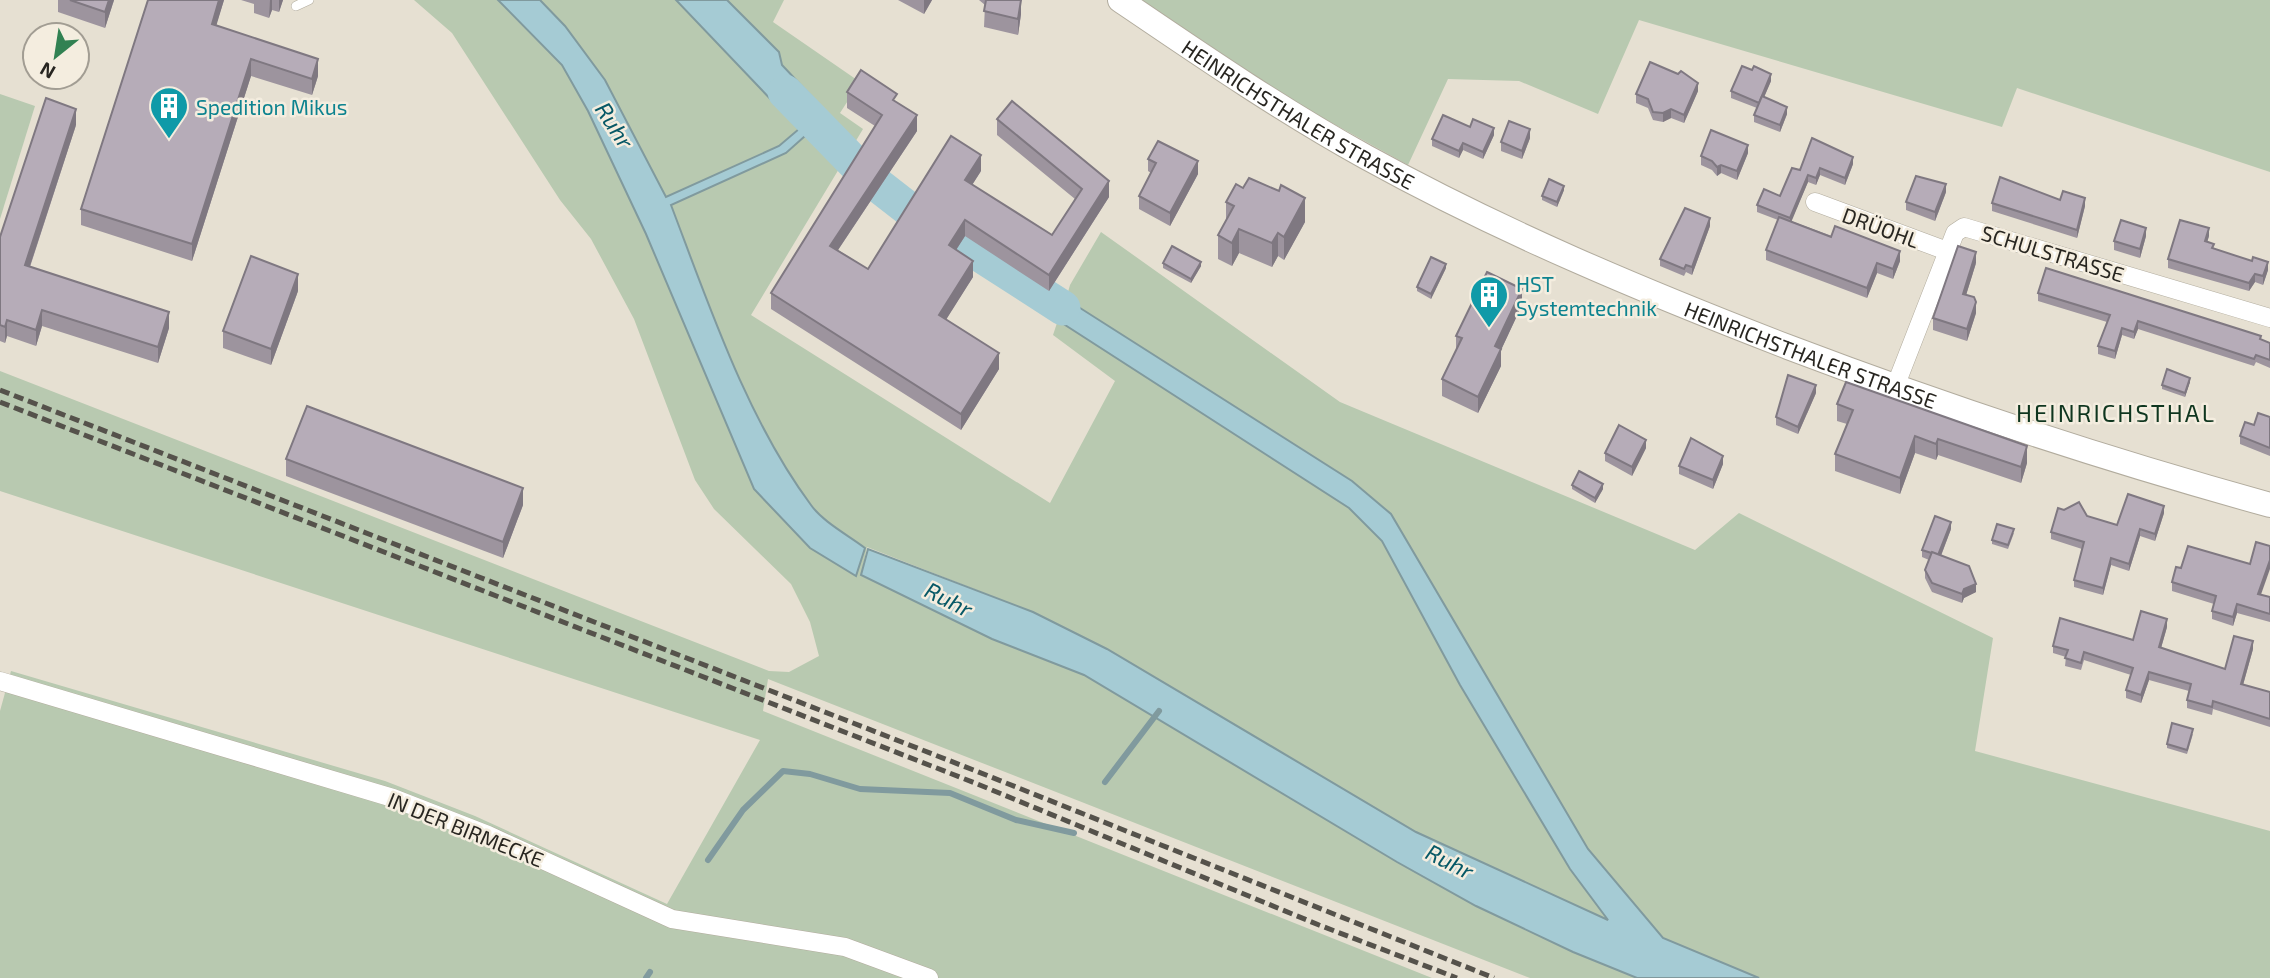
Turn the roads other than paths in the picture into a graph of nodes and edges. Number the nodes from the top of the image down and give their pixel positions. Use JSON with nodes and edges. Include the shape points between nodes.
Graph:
{"nodes":[{"id":1,"x":309,"y":0,"type":"edge"},
{"id":2,"x":1120,"y":0,"type":"edge"},
{"id":3,"x":296,"y":5,"type":"dead end"},
{"id":4,"x":1815,"y":202,"type":"dead end"},
{"id":5,"x":1947,"y":251,"type":"junction"},
{"id":6,"x":2270,"y":318,"type":"edge"},
{"id":7,"x":1895,"y":387,"type":"junction"},
{"id":8,"x":2270,"y":505,"type":"edge"},
{"id":9,"x":0,"y":681,"type":"edge"},
{"id":10,"x":929,"y":978,"type":"edge"}],
"edges":[{"from":1,"to":3,"type":"lane"},
{"from":2,"to":7,"type":"main road","name":"HEINRICHSTHALER STRASSE","via":[[1275,104],[1470,212],[1634,286]]},
{"from":4,"to":5,"type":"street","name":"DRÜOHL"},
{"from":5,"to":6,"type":"street","name":"SCHULSTRASSE","via":[[1955,233],[1967,227]]},
{"from":5,"to":7,"type":"street","name":"SCHULSTRASSE"},
{"from":7,"to":8,"type":"main road","name":"HEINRICHSTHALER STRASSE","via":[[2035,435]]},
{"from":9,"to":10,"type":"street","name":"IN DER BIRMECKE","via":[[393,798],[488,835],[672,919],[845,947]]}]}
